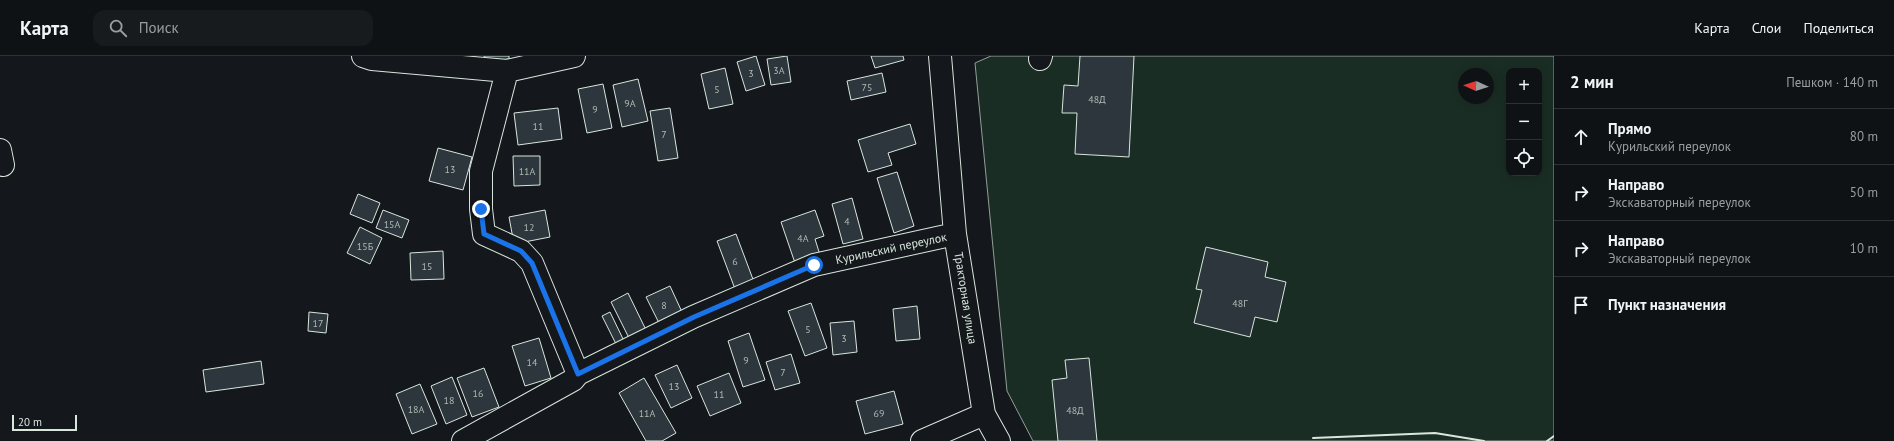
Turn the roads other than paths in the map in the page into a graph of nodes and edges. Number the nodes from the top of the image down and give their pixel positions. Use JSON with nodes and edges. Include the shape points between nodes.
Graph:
{"nodes":[{"id":1,"x":363,"y":56,"type":"edge"},
{"id":2,"x":574,"y":56,"type":"edge"},
{"id":3,"x":940,"y":56,"type":"edge"},
{"id":4,"x":507,"y":71,"type":"junction"},
{"id":5,"x":955,"y":234,"type":"junction"},
{"id":6,"x":578,"y":374,"type":"junction"},
{"id":7,"x":984,"y":414,"type":"junction"},
{"id":8,"x":463,"y":441,"type":"edge"},
{"id":9,"x":922,"y":441,"type":"edge"},
{"id":10,"x":999,"y":441,"type":"edge"}],
"edges":[{"from":1,"to":4,"type":"street","via":[[372,59]]},
{"from":2,"to":4,"type":"street"},
{"from":3,"to":5,"type":"street","name":"Тракторная улица"},
{"from":4,"to":6,"type":"street","via":[[481,171],[484,234],[521,251],[532,263]]},
{"from":5,"to":6,"type":"street","name":"Курильский переулок","via":[[814,265],[694,317]]},
{"from":5,"to":7,"type":"street","name":"Тракторная улица"},
{"from":6,"to":8,"type":"street","name":"Курильский переулок","via":[[573,380]]},
{"from":7,"to":9,"type":"street"},
{"from":7,"to":10,"type":"street","name":"Тракторная улица"}]}
